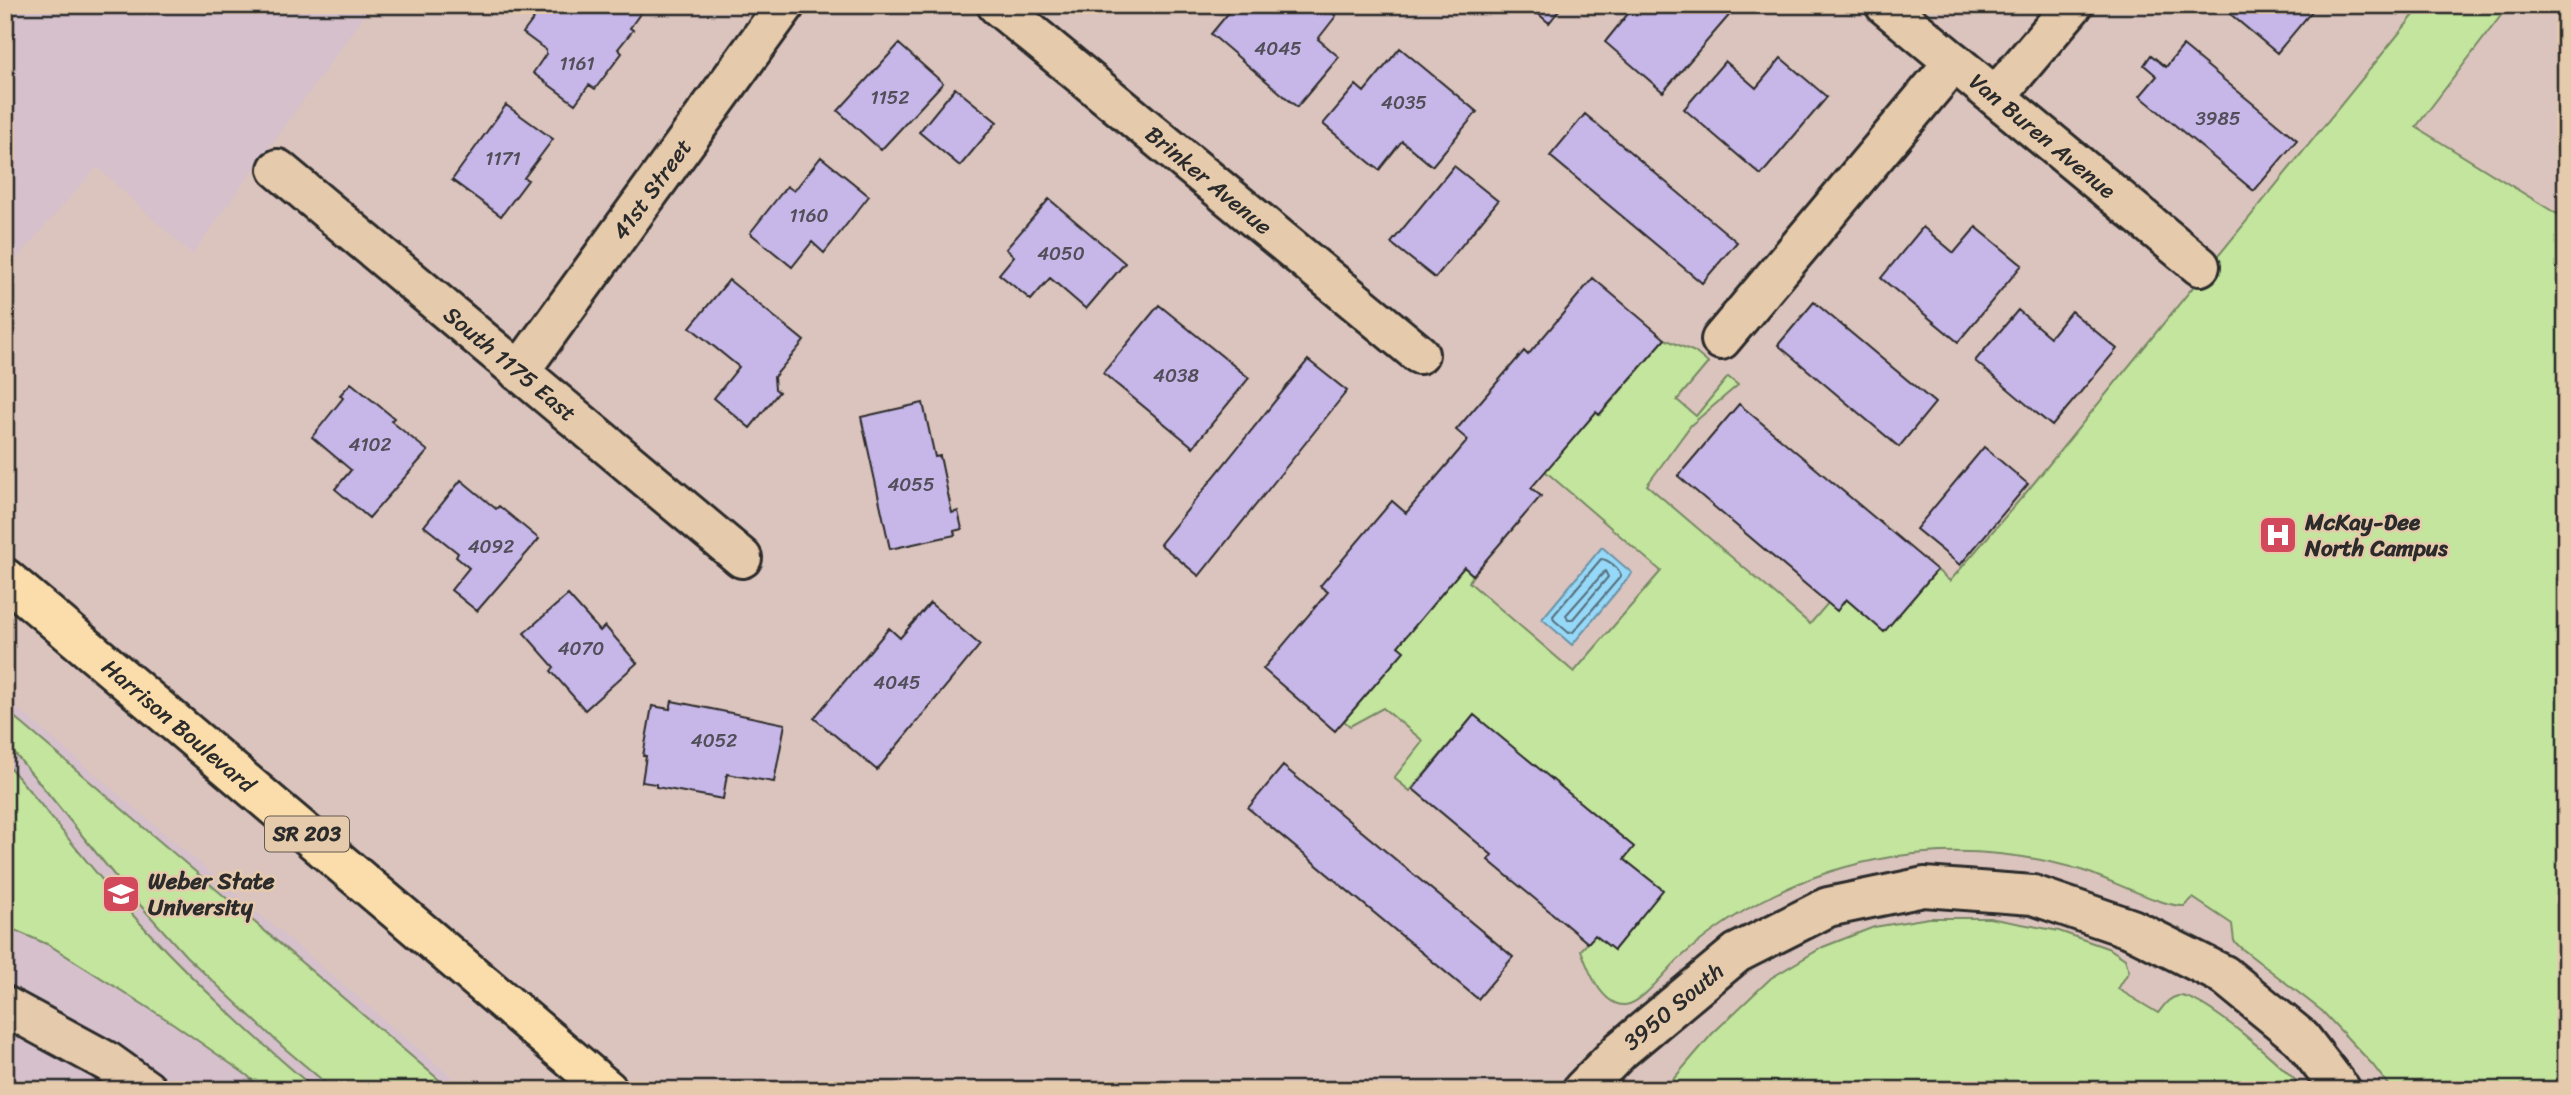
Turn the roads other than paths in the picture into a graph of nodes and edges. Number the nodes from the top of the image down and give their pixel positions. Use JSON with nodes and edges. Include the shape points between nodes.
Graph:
{"nodes":[{"id":1,"x":785,"y":5,"type":"edge"},
{"id":2,"x":997,"y":5,"type":"edge"},
{"id":3,"x":1885,"y":5,"type":"edge"},
{"id":4,"x":2073,"y":5,"type":"edge"},
{"id":5,"x":1954,"y":62,"type":"junction"},
{"id":6,"x":1996,"y":96,"type":"junction"},
{"id":7,"x":278,"y":169,"type":"dead end"},
{"id":8,"x":2200,"y":266,"type":"dead end"},
{"id":9,"x":1721,"y":340,"type":"dead end"},
{"id":10,"x":1419,"y":354,"type":"dead end"},
{"id":11,"x":519,"y":372,"type":"junction"},
{"id":12,"x":742,"y":558,"type":"dead end"},
{"id":13,"x":5,"y":578,"type":"edge"},
{"id":14,"x":5,"y":1006,"type":"edge"},
{"id":15,"x":147,"y":1090,"type":"edge"},
{"id":16,"x":608,"y":1090,"type":"edge"},
{"id":17,"x":1583,"y":1090,"type":"edge"},
{"id":18,"x":2341,"y":1090,"type":"edge"}],
"edges":[{"from":1,"to":11,"type":"street","name":"41st Street"},
{"from":2,"to":10,"type":"street","name":"Brinker Avenue"},
{"from":3,"to":5,"type":"street","name":"Van Buren Avenue"},
{"from":4,"to":6,"type":"street"},
{"from":5,"to":6,"type":"street","name":"Van Buren Avenue"},
{"from":5,"to":9,"type":"street"},
{"from":6,"to":8,"type":"street","name":"Van Buren Avenue"},
{"from":7,"to":11,"type":"street","name":"South 1175 East"},
{"from":11,"to":12,"type":"street","name":"South 1175 East"},
{"from":13,"to":16,"type":"main road","name":"Harrison Boulevard","number":"SR 203"},
{"from":14,"to":15,"type":"street","via":[[98,1056]]},
{"from":17,"to":18,"type":"street","name":"3950 South","via":[[1621,1050],[1737,953],[1828,907],[1924,887],[2033,895],[2133,929],[2224,975],[2301,1038]]}]}
